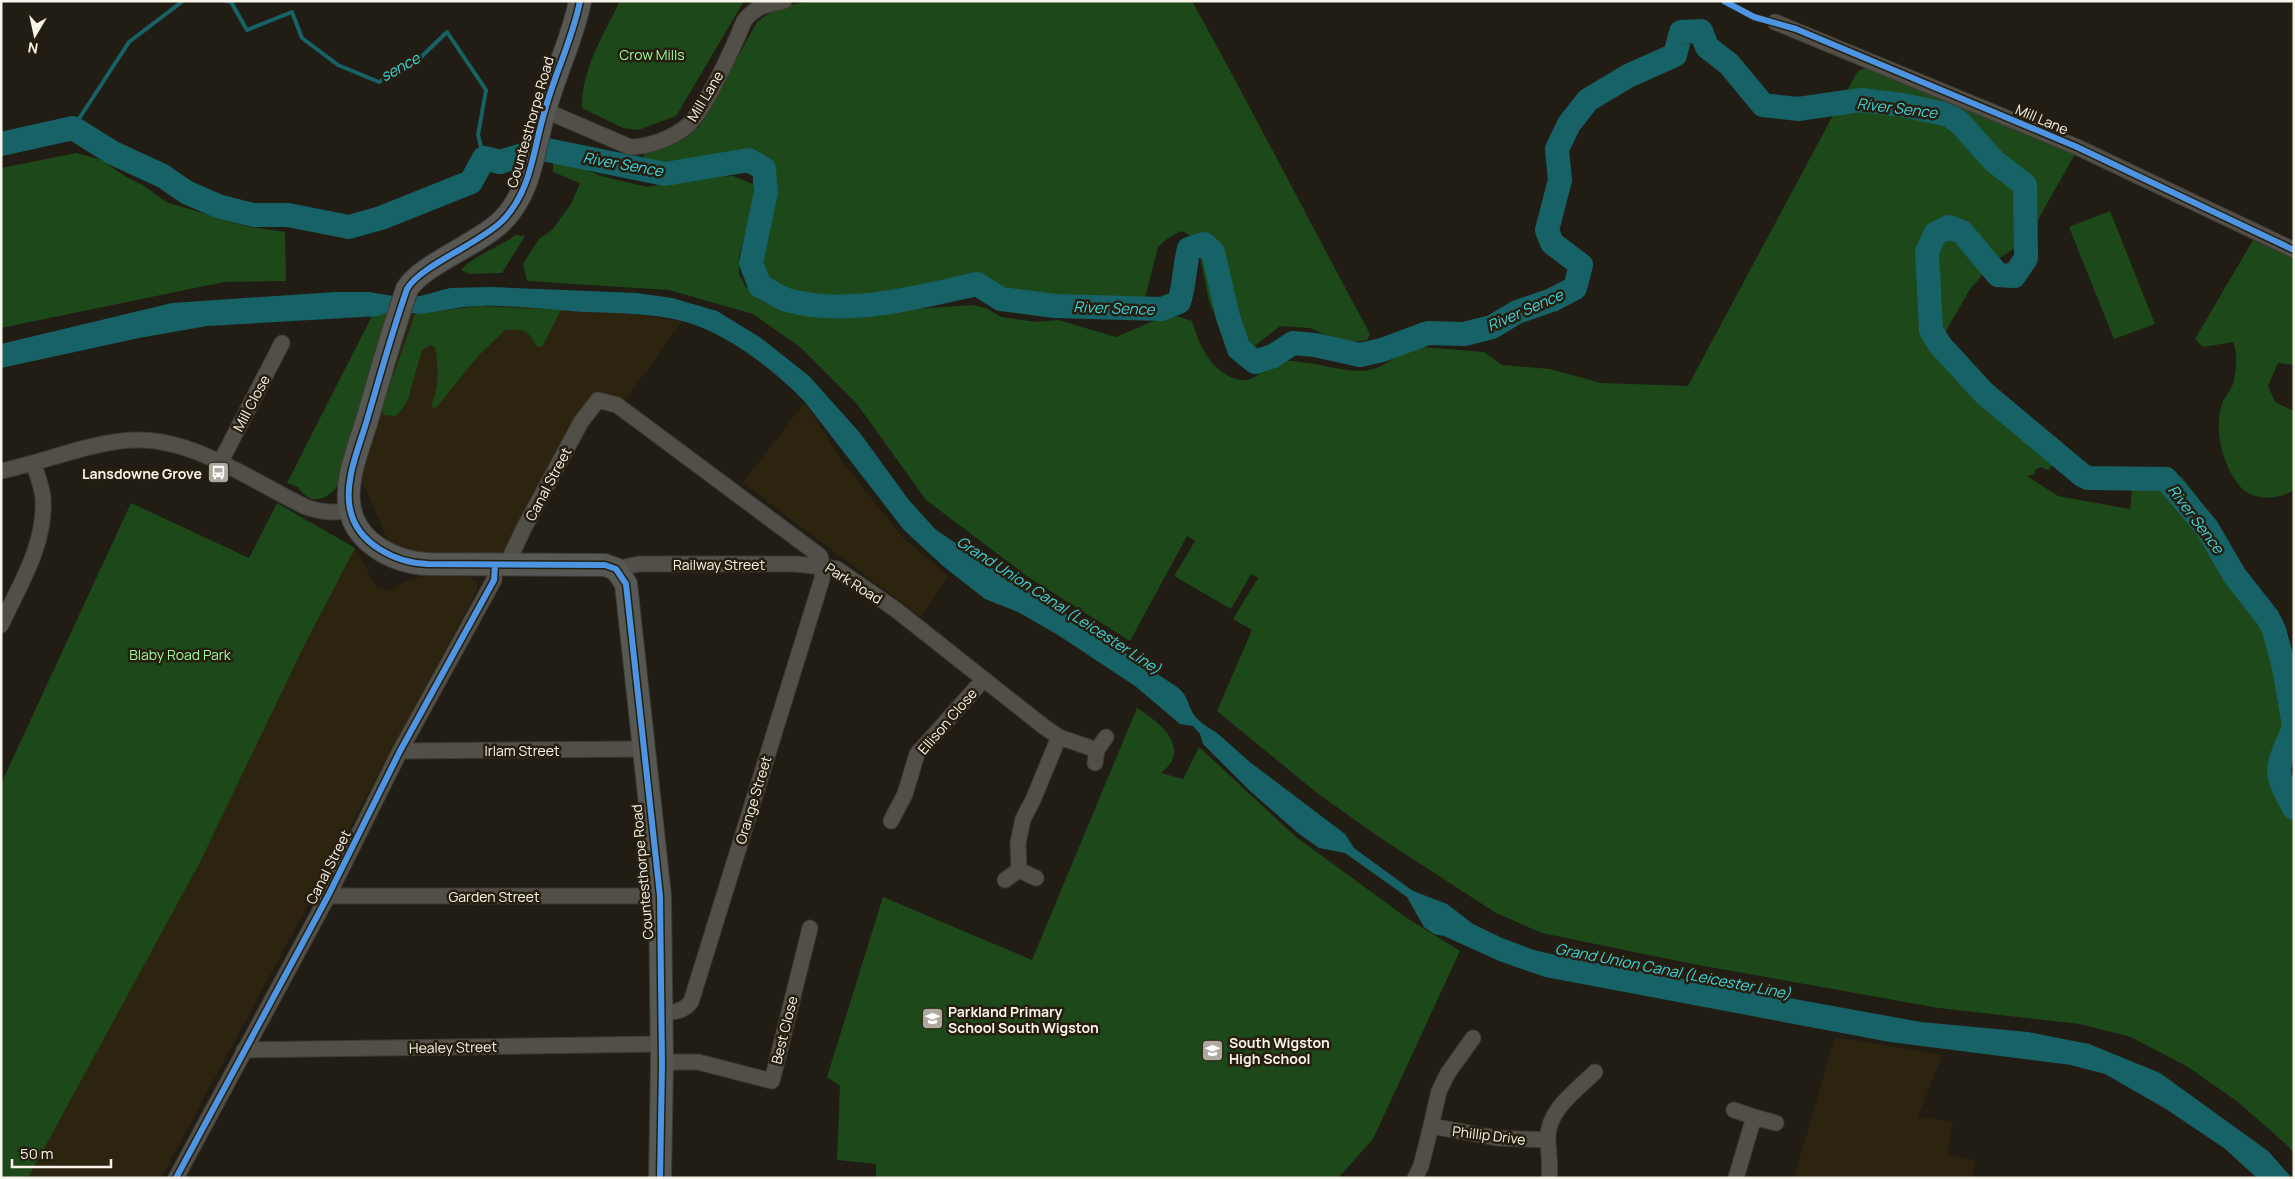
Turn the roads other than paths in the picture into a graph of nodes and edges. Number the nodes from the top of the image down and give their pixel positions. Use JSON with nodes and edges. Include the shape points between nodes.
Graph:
{"nodes":[{"id":1,"x":580,"y":1,"type":"edge"},
{"id":2,"x":784,"y":1,"type":"edge"},
{"id":3,"x":1775,"y":22,"type":"dead end"},
{"id":4,"x":544,"y":110,"type":"junction"},
{"id":5,"x":2294,"y":250,"type":"edge"},
{"id":6,"x":282,"y":343,"type":"dead end"},
{"id":7,"x":592,"y":407,"type":"joint"},
{"id":8,"x":220,"y":463,"type":"junction"},
{"id":9,"x":34,"y":464,"type":"junction"},
{"id":10,"x":1,"y":471,"type":"edge"},
{"id":11,"x":350,"y":510,"type":"junction"},
{"id":12,"x":501,"y":564,"type":"junction"},
{"id":13,"x":823,"y":567,"type":"junction"},
{"id":14,"x":616,"y":569,"type":"junction"},
{"id":15,"x":1,"y":625,"type":"edge"},
{"id":16,"x":984,"y":679,"type":"junction"},
{"id":17,"x":1060,"y":737,"type":"junction"},
{"id":18,"x":1106,"y":737,"type":"dead end"},
{"id":19,"x":643,"y":749,"type":"junction"},
{"id":20,"x":400,"y":751,"type":"junction"},
{"id":21,"x":891,"y":821,"type":"dead end"},
{"id":22,"x":1019,"y":870,"type":"junction"},
{"id":23,"x":1036,"y":878,"type":"dead end"},
{"id":24,"x":1005,"y":880,"type":"dead end"},
{"id":25,"x":328,"y":896,"type":"junction"},
{"id":26,"x":660,"y":896,"type":"junction"},
{"id":27,"x":810,"y":928,"type":"dead end"},
{"id":28,"x":662,"y":1013,"type":"junction"},
{"id":29,"x":1473,"y":1038,"type":"dead end"},
{"id":30,"x":244,"y":1050,"type":"junction"},
{"id":31,"x":662,"y":1055,"type":"junction"},
{"id":32,"x":1595,"y":1072,"type":"dead end"},
{"id":33,"x":1734,"y":1110,"type":"dead end"},
{"id":34,"x":1754,"y":1116,"type":"junction"},
{"id":35,"x":1776,"y":1123,"type":"dead end"},
{"id":36,"x":1431,"y":1126,"type":"junction"},
{"id":37,"x":1548,"y":1140,"type":"junction"},
{"id":38,"x":176,"y":1178,"type":"edge"},
{"id":39,"x":660,"y":1178,"type":"edge"},
{"id":40,"x":1415,"y":1178,"type":"edge"},
{"id":41,"x":1549,"y":1178,"type":"edge"},
{"id":42,"x":1736,"y":1178,"type":"edge"}],
"edges":[{"from":1,"to":4,"type":"street","name":"Countesthorpe Road"},
{"from":2,"to":4,"type":"street","name":"Mill Lane","via":[[752,11],[702,106],[689,125],[677,134],[630,148]]},
{"from":3,"to":5,"type":"street","name":"Mill Lane","via":[[2077,147]]},
{"from":4,"to":11,"type":"street","name":"Countesthorpe Road","via":[[522,196],[500,223],[415,278],[407,289],[355,463],[349,488]]},
{"from":6,"to":8,"type":"street","name":"Mill Close"},
{"from":7,"to":12,"type":"street","name":"Canal Street"},
{"from":7,"to":13,"type":"street","name":"Park Road","via":[[598,400],[617,405],[820,556]]},
{"from":8,"to":9,"type":"street","via":[[186,447],[162,441],[137,440],[98,445]]},
{"from":8,"to":11,"type":"street","via":[[311,509],[339,513]]},
{"from":9,"to":10,"type":"street"},
{"from":9,"to":15,"type":"street","via":[[43,496],[43,525],[34,556]]},
{"from":11,"to":12,"type":"street","via":[[368,540],[382,552],[401,561]]},
{"from":12,"to":14,"type":"street","via":[[605,564]]},
{"from":12,"to":20,"type":"street","name":"Canal Street"},
{"from":13,"to":14,"type":"street","name":"Railway Street","via":[[638,564]]},
{"from":13,"to":16,"type":"street","name":"Park Road","via":[[846,574]]},
{"from":13,"to":28,"type":"street","name":"Orange Street","via":[[691,1002],[680,1011]]},
{"from":14,"to":19,"type":"street","name":"Countesthorpe Road","via":[[626,584]]},
{"from":16,"to":17,"type":"street","name":"Park Road"},
{"from":16,"to":21,"type":"street","name":"Ellison Close","via":[[917,754],[905,794]]},
{"from":17,"to":18,"type":"street","name":"Park Road","via":[[1096,757]]},
{"from":17,"to":22,"type":"street","via":[[1022,819],[1018,842]]},
{"from":19,"to":20,"type":"street","name":"Irlam Street"},
{"from":19,"to":26,"type":"street","name":"Countesthorpe Road"},
{"from":20,"to":25,"type":"street","name":"Canal Street"},
{"from":22,"to":23,"type":"street"},
{"from":22,"to":24,"type":"street"},
{"from":25,"to":26,"type":"street","name":"Garden Street"},
{"from":25,"to":30,"type":"street","name":"Canal Street"},
{"from":26,"to":28,"type":"street","name":"Countesthorpe Road"},
{"from":27,"to":31,"type":"street","name":"Best Close","via":[[772,1081],[698,1062],[675,1062]]},
{"from":28,"to":31,"type":"street","name":"Countesthorpe Road"},
{"from":29,"to":36,"type":"street","via":[[1439,1091]]},
{"from":30,"to":31,"type":"street","name":"Healey Street"},
{"from":30,"to":38,"type":"street","name":"Canal Street"},
{"from":31,"to":39,"type":"street","name":"Countesthorpe Road"},
{"from":32,"to":37,"type":"street","via":[[1554,1114]]},
{"from":33,"to":34,"type":"street"},
{"from":34,"to":35,"type":"street"},
{"from":34,"to":42,"type":"street"},
{"from":36,"to":37,"type":"street","name":"Phillip Drive","via":[[1497,1138]]},
{"from":36,"to":40,"type":"street"},
{"from":37,"to":41,"type":"street"}]}
